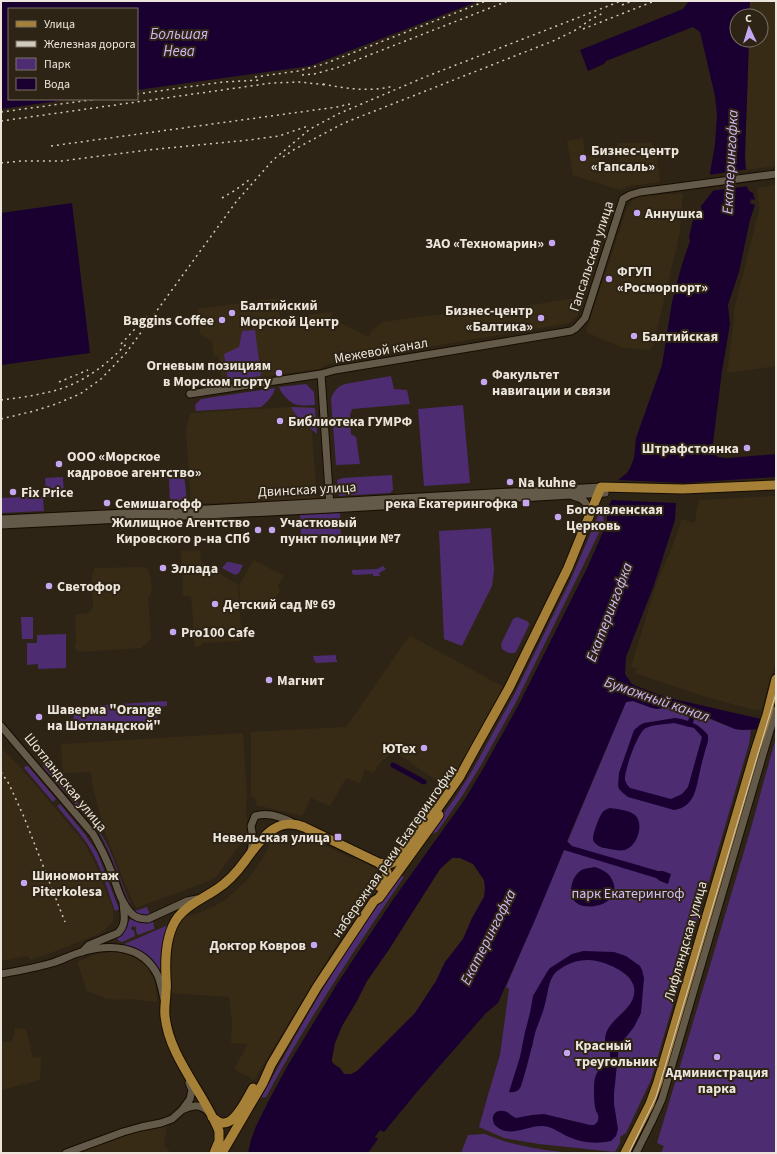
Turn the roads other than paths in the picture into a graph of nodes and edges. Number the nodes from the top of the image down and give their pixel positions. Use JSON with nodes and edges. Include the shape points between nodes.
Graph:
{"nodes":[{"id":1,"x":776,"y":174,"type":"edge"},
{"id":2,"x":576,"y":328,"type":"joint"},
{"id":3,"x":321,"y":374,"type":"junction"},
{"id":4,"x":190,"y":394,"type":"dead end"},
{"id":5,"x":776,"y":485,"type":"edge"},
{"id":6,"x":776,"y":490,"type":"edge"},
{"id":7,"x":607,"y":491,"type":"junction"},
{"id":8,"x":682,"y":492,"type":"junction"},
{"id":9,"x":567,"y":494,"type":"junction"},
{"id":10,"x":330,"y":506,"type":"junction"},
{"id":11,"x":1,"y":519,"type":"edge"},
{"id":12,"x":588,"y":520,"type":"junction"},
{"id":13,"x":1,"y":525,"type":"edge"},
{"id":14,"x":776,"y":680,"type":"edge"},
{"id":15,"x":776,"y":710,"type":"edge"},
{"id":16,"x":770,"y":716,"type":"junction"},
{"id":17,"x":1,"y":726,"type":"edge"},
{"id":18,"x":765,"y":734,"type":"junction"},
{"id":19,"x":295,"y":824,"type":"junction"},
{"id":20,"x":251,"y":853,"type":"junction"},
{"id":21,"x":379,"y":863,"type":"junction"},
{"id":22,"x":202,"y":898,"type":"junction"},
{"id":23,"x":374,"y":902,"type":"junction"},
{"id":24,"x":123,"y":903,"type":"junction"},
{"id":25,"x":82,"y":952,"type":"junction"},
{"id":26,"x":1,"y":974,"type":"edge"},
{"id":27,"x":165,"y":1001,"type":"junction"},
{"id":28,"x":183,"y":1064,"type":"junction"},
{"id":29,"x":271,"y":1065,"type":"junction"},
{"id":30,"x":182,"y":1110,"type":"junction"},
{"id":31,"x":211,"y":1115,"type":"junction"},
{"id":32,"x":66,"y":1153,"type":"edge"},
{"id":33,"x":214,"y":1153,"type":"edge"},
{"id":34,"x":222,"y":1153,"type":"edge"},
{"id":35,"x":625,"y":1153,"type":"edge"},
{"id":36,"x":636,"y":1153,"type":"edge"}],
"edges":[{"from":1,"to":2,"type":"street","name":"Гапсальская улица","via":[[626,196],[587,312]]},
{"from":2,"to":3,"type":"street","name":"Межевой канал"},
{"from":3,"to":4,"type":"street","name":"Межевой канал"},
{"from":3,"to":10,"type":"street"},
{"from":5,"to":8,"type":"main road"},
{"from":6,"to":8,"type":"main road"},
{"from":7,"to":8,"type":"main road","via":[[650,494]]},
{"from":7,"to":9,"type":"street","name":"Двинская улица"},
{"from":7,"to":10,"type":"street","name":"Двинская улица"},
{"from":7,"to":12,"type":"main road","name":"набережная реки Екатерингофки"},
{"from":7,"to":23,"type":"main road","name":"набережная реки Екатерингофки","via":[[573,569],[481,749],[450,801]]},
{"from":9,"to":10,"type":"street","name":"Двинская улица"},
{"from":9,"to":12,"type":"street","via":[[585,501]]},
{"from":10,"to":11,"type":"street","name":"Двинская улица"},
{"from":10,"to":13,"type":"street","name":"Двинская улица"},
{"from":12,"to":21,"type":"main road","name":"набережная реки Екатерингофки","via":[[565,575],[509,688],[459,778],[446,798],[396,859],[392,863]]},
{"from":14,"to":16,"type":"main road"},
{"from":15,"to":16,"type":"street"},
{"from":16,"to":18,"type":"main road"},
{"from":17,"to":24,"type":"street","name":"Шотландская улица","via":[[93,834],[104,854]]},
{"from":18,"to":35,"type":"main road","name":"Лифляндская улица","via":[[753,760],[653,1096]]},
{"from":18,"to":36,"type":"street","name":"Лифляндская улица","via":[[761,762],[662,1099]]},
{"from":19,"to":20,"type":"main road","via":[[278,826],[263,837]]},
{"from":19,"to":20,"type":"street","via":[[286,819],[267,815],[255,816],[251,826],[254,838]]},
{"from":19,"to":21,"type":"main road"},
{"from":20,"to":22,"type":"main road","via":[[227,882]]},
{"from":21,"to":23,"type":"main road","via":[[386,870],[386,876],[374,895]]},
{"from":22,"to":24,"type":"street","via":[[187,901],[148,919],[136,917]]},
{"from":22,"to":27,"type":"main road","via":[[184,911],[171,932],[166,955]]},
{"from":23,"to":29,"type":"main road","name":"набережная реки Екатерингофки"},
{"from":24,"to":25,"type":"street","via":[[125,922],[122,929],[89,945]]},
{"from":25,"to":26,"type":"street","via":[[52,963]]},
{"from":25,"to":27,"type":"street","via":[[111,947],[137,953],[153,967]]},
{"from":27,"to":28,"type":"main road","via":[[168,1030]]},
{"from":28,"to":30,"type":"street","via":[[192,1094]]},
{"from":28,"to":31,"type":"main road"},
{"from":29,"to":31,"type":"main road","via":[[261,1075],[237,1116],[228,1123],[222,1123]]},
{"from":29,"to":34,"type":"main road","name":"набережная реки Екатерингофки"},
{"from":30,"to":31,"type":"street","via":[[198,1105]]},
{"from":30,"to":32,"type":"street","via":[[166,1122],[123,1132]]},
{"from":31,"to":33,"type":"main road","via":[[220,1134],[219,1144]]}]}
